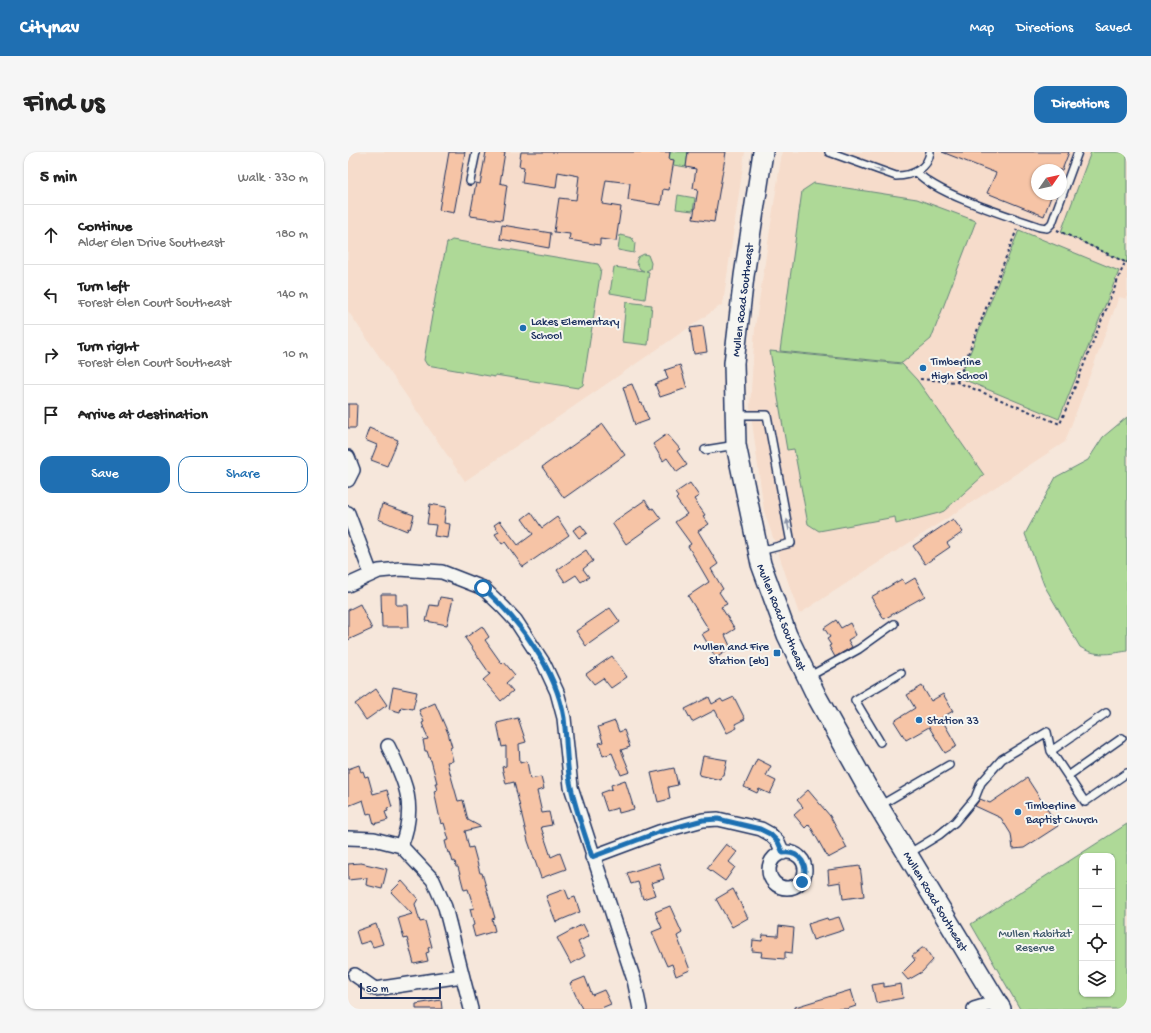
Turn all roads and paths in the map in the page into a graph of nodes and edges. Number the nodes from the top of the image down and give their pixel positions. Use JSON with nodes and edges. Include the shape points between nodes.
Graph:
{"nodes":[{"id":1,"x":476,"y":152,"type":"edge"},
{"id":2,"x":763,"y":152,"type":"edge"},
{"id":3,"x":829,"y":152,"type":"edge"},
{"id":4,"x":930,"y":152,"type":"edge"},
{"id":5,"x":1078,"y":152,"type":"edge"},
{"id":6,"x":917,"y":172,"type":"junction"},
{"id":7,"x":470,"y":181,"type":"dead end"},
{"id":8,"x":1021,"y":220,"type":"junction"},
{"id":9,"x":1049,"y":226,"type":"junction"},
{"id":10,"x":1126,"y":262,"type":"edge"},
{"id":11,"x":920,"y":379,"type":"dead end"},
{"id":12,"x":957,"y":382,"type":"junction"},
{"id":13,"x":736,"y":415,"type":"junction"},
{"id":14,"x":736,"y":445,"type":"junction"},
{"id":15,"x":705,"y":450,"type":"dead end"},
{"id":16,"x":348,"y":457,"type":"edge"},
{"id":17,"x":348,"y":480,"type":"edge"},
{"id":18,"x":348,"y":513,"type":"edge"},
{"id":19,"x":757,"y":551,"type":"junction"},
{"id":20,"x":371,"y":574,"type":"junction"},
{"id":21,"x":348,"y":585,"type":"edge"},
{"id":22,"x":894,"y":624,"type":"dead end"},
{"id":23,"x":901,"y":673,"type":"dead end"},
{"id":24,"x":807,"y":678,"type":"junction"},
{"id":25,"x":1106,"y":713,"type":"dead end"},
{"id":26,"x":1122,"y":738,"type":"dead end"},
{"id":27,"x":880,"y":742,"type":"dead end"},
{"id":28,"x":388,"y":746,"type":"dead end"},
{"id":29,"x":1051,"y":751,"type":"junction"},
{"id":30,"x":949,"y":765,"type":"dead end"},
{"id":31,"x":1127,"y":773,"type":"edge"},
{"id":32,"x":1068,"y":776,"type":"junction"},
{"id":33,"x":879,"y":806,"type":"junction"},
{"id":34,"x":348,"y":838,"type":"edge"},
{"id":35,"x":401,"y":846,"type":"junction"},
{"id":36,"x":783,"y":853,"type":"dead end"},
{"id":37,"x":908,"y":854,"type":"junction"},
{"id":38,"x":592,"y":857,"type":"junction"},
{"id":39,"x":355,"y":975,"type":"dead end"},
{"id":40,"x":462,"y":976,"type":"junction"},
{"id":41,"x":999,"y":1006,"type":"edge"},
{"id":42,"x":472,"y":1009,"type":"edge"},
{"id":43,"x":640,"y":1009,"type":"edge"},
{"id":44,"x":974,"y":1009,"type":"edge"}],
"edges":[{"from":1,"to":7,"type":"lane"},
{"from":2,"to":13,"type":"street","name":"Mullen Road Southeast","via":[[735,355]]},
{"from":3,"to":6,"type":"lane","one_way":true,"via":[[896,176]]},
{"from":4,"to":6,"type":"lane","via":[[929,158]]},
{"from":5,"to":9,"type":"lane"},
{"from":6,"to":8,"type":"lane","via":[[931,185]]},
{"from":8,"to":9,"type":"lane","via":[[1040,228]]},
{"from":8,"to":12,"type":"path"},
{"from":9,"to":10,"type":"path"},
{"from":10,"to":12,"type":"path","via":[[1060,424]]},
{"from":11,"to":12,"type":"path"},
{"from":13,"to":14,"type":"street","name":"Mullen Road Southeast"},
{"from":19,"to":13,"type":"lane","one_way":true,"via":[[791,543],[767,415]]},
{"from":14,"to":15,"type":"lane"},
{"from":14,"to":19,"type":"street","name":"Mullen Road Southeast"},
{"from":16,"to":17,"type":"street","via":[[353,470]]},
{"from":18,"to":20,"type":"street"},
{"from":19,"to":24,"type":"street","name":"Mullen Road Southeast","via":[[787,635]]},
{"from":20,"to":21,"type":"street"},
{"from":20,"to":38,"type":"street","via":[[400,568],[442,572],[483,588],[516,621],[540,657],[557,692],[564,718],[571,787]]},
{"from":22,"to":24,"type":"lane","via":[[859,649]]},
{"from":23,"to":27,"type":"lane","via":[[855,700]]},
{"from":24,"to":33,"type":"street","name":"Mullen Road Southeast"},
{"from":25,"to":29,"type":"lane"},
{"from":26,"to":32,"type":"lane"},
{"from":28,"to":35,"type":"street","via":[[409,795],[410,818]]},
{"from":29,"to":32,"type":"lane"},
{"from":29,"to":37,"type":"lane","via":[[1047,732],[1002,759],[981,783],[975,798],[955,822]]},
{"from":30,"to":33,"type":"lane"},
{"from":31,"to":32,"type":"lane","via":[[1085,802]]},
{"from":33,"to":37,"type":"street","name":"Mullen Road Southeast"},
{"from":34,"to":35,"type":"street","via":[[374,839]]},
{"from":35,"to":40,"type":"street","via":[[427,872],[440,894]]},
{"from":36,"to":38,"type":"street","via":[[778,842],[770,834],[760,829],[718,819],[703,820],[659,832]]},
{"from":37,"to":41,"type":"street","name":"Mullen Road Southeast"},
{"from":38,"to":43,"type":"street","via":[[632,973]]},
{"from":39,"to":40,"type":"street","via":[[375,989]]},
{"from":40,"to":42,"type":"street"},
{"from":41,"to":44,"type":"street"}]}
